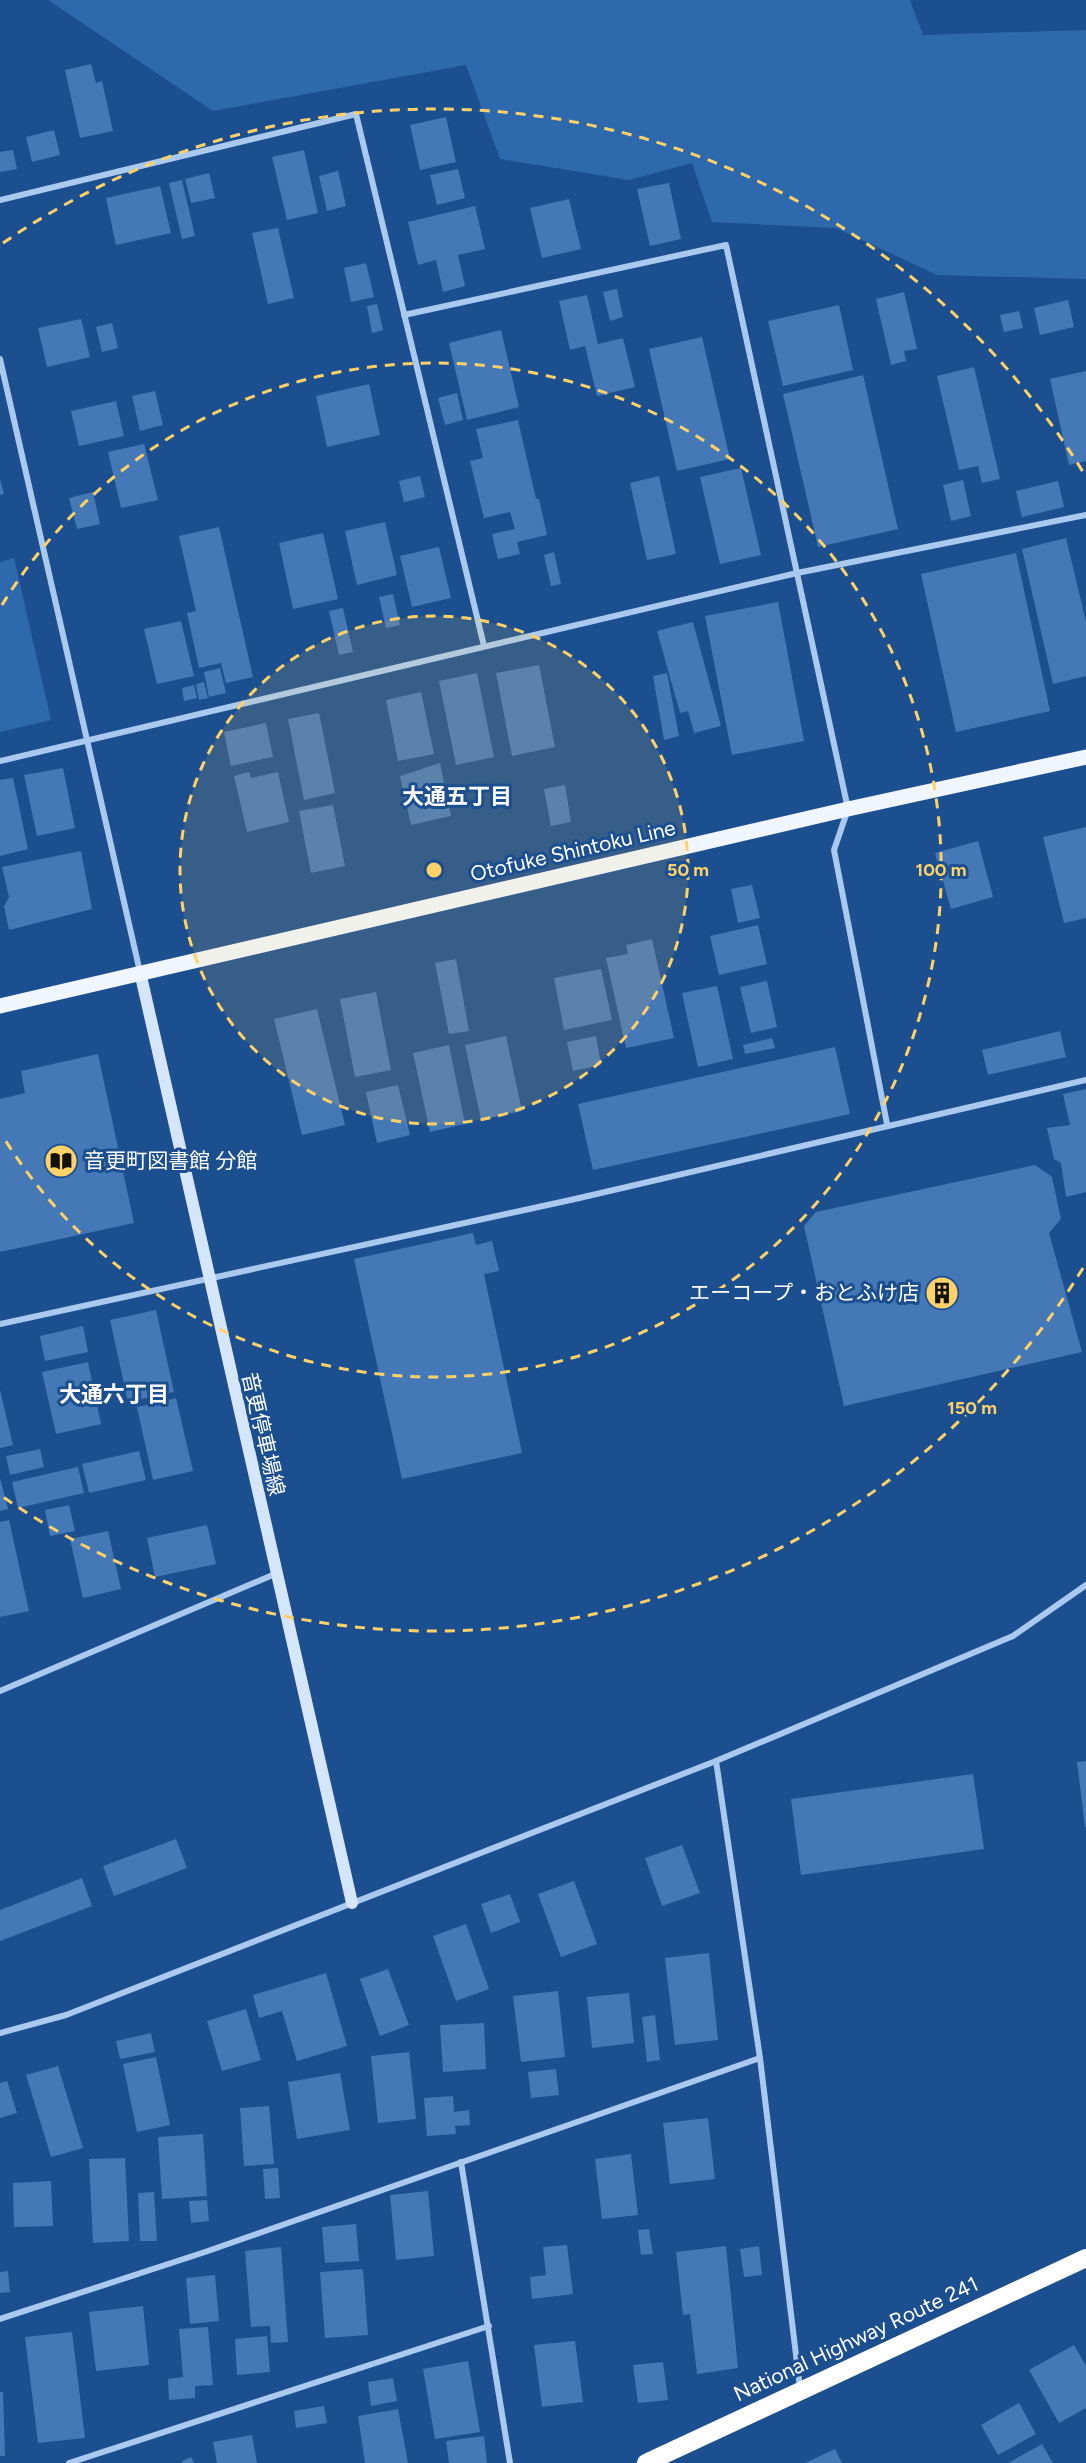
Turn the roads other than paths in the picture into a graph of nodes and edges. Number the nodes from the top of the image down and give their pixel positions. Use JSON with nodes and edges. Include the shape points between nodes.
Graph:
{"nodes":[{"id":1,"x":0,"y":200,"type":"edge"},
{"id":2,"x":404,"y":315,"type":"junction"},
{"id":3,"x":0,"y":359,"type":"edge"},
{"id":4,"x":1086,"y":515,"type":"edge"},
{"id":5,"x":797,"y":573,"type":"junction"},
{"id":6,"x":484,"y":646,"type":"junction"},
{"id":7,"x":87,"y":739,"type":"junction"},
{"id":8,"x":1086,"y":757,"type":"edge"},
{"id":9,"x":0,"y":761,"type":"edge"},
{"id":10,"x":848,"y":809,"type":"junction"},
{"id":11,"x":140,"y":972,"type":"junction"},
{"id":12,"x":0,"y":1006,"type":"edge"},
{"id":13,"x":1086,"y":1080,"type":"edge"},
{"id":14,"x":887,"y":1124,"type":"junction"},
{"id":15,"x":208,"y":1279,"type":"junction"},
{"id":16,"x":0,"y":1324,"type":"edge"},
{"id":17,"x":275,"y":1574,"type":"junction"},
{"id":18,"x":1086,"y":1585,"type":"edge"},
{"id":19,"x":0,"y":1691,"type":"edge"},
{"id":20,"x":716,"y":1761,"type":"junction"},
{"id":21,"x":352,"y":1903,"type":"junction"},
{"id":22,"x":0,"y":2033,"type":"edge"},
{"id":23,"x":760,"y":2058,"type":"junction"},
{"id":24,"x":461,"y":2162,"type":"junction"},
{"id":25,"x":1086,"y":2258,"type":"edge"},
{"id":26,"x":0,"y":2319,"type":"edge"},
{"id":27,"x":489,"y":2326,"type":"junction"},
{"id":28,"x":800,"y":2390,"type":"junction"},
{"id":29,"x":69,"y":2463,"type":"edge"},
{"id":30,"x":510,"y":2463,"type":"edge"},
{"id":31,"x":646,"y":2463,"type":"edge"}],
"edges":[{"from":1,"to":2,"type":"street","via":[[356,114]]},
{"from":2,"to":5,"type":"street","via":[[726,246]]},
{"from":2,"to":6,"type":"street"},
{"from":3,"to":7,"type":"street"},
{"from":4,"to":5,"type":"street"},
{"from":5,"to":6,"type":"street"},
{"from":5,"to":10,"type":"street"},
{"from":6,"to":7,"type":"street"},
{"from":7,"to":9,"type":"street"},
{"from":7,"to":11,"type":"street"},
{"from":8,"to":10,"type":"main road","name":"Otofuke Shintoku Line"},
{"from":10,"to":11,"type":"main road","name":"Otofuke Shintoku Line"},
{"from":10,"to":14,"type":"street","via":[[834,850]]},
{"from":11,"to":12,"type":"main road","name":"Otofuke Shintoku Line"},
{"from":11,"to":15,"type":"main road","name":"音更停車場線"},
{"from":13,"to":14,"type":"street"},
{"from":14,"to":15,"type":"street","via":[[575,1199]]},
{"from":15,"to":16,"type":"street"},
{"from":15,"to":17,"type":"main road","name":"音更停車場線"},
{"from":17,"to":19,"type":"street"},
{"from":17,"to":21,"type":"main road","name":"音更停車場線"},
{"from":18,"to":20,"type":"street","via":[[1013,1636]]},
{"from":20,"to":21,"type":"street"},
{"from":20,"to":23,"type":"street"},
{"from":21,"to":22,"type":"street","via":[[66,2015]]},
{"from":23,"to":24,"type":"street"},
{"from":23,"to":28,"type":"street"},
{"from":24,"to":26,"type":"street"},
{"from":24,"to":27,"type":"street"},
{"from":25,"to":28,"type":"highway","name":"National Highway Route 241"},
{"from":27,"to":29,"type":"street"},
{"from":27,"to":30,"type":"street"},
{"from":28,"to":31,"type":"highway","name":"National Highway Route 241"}]}
